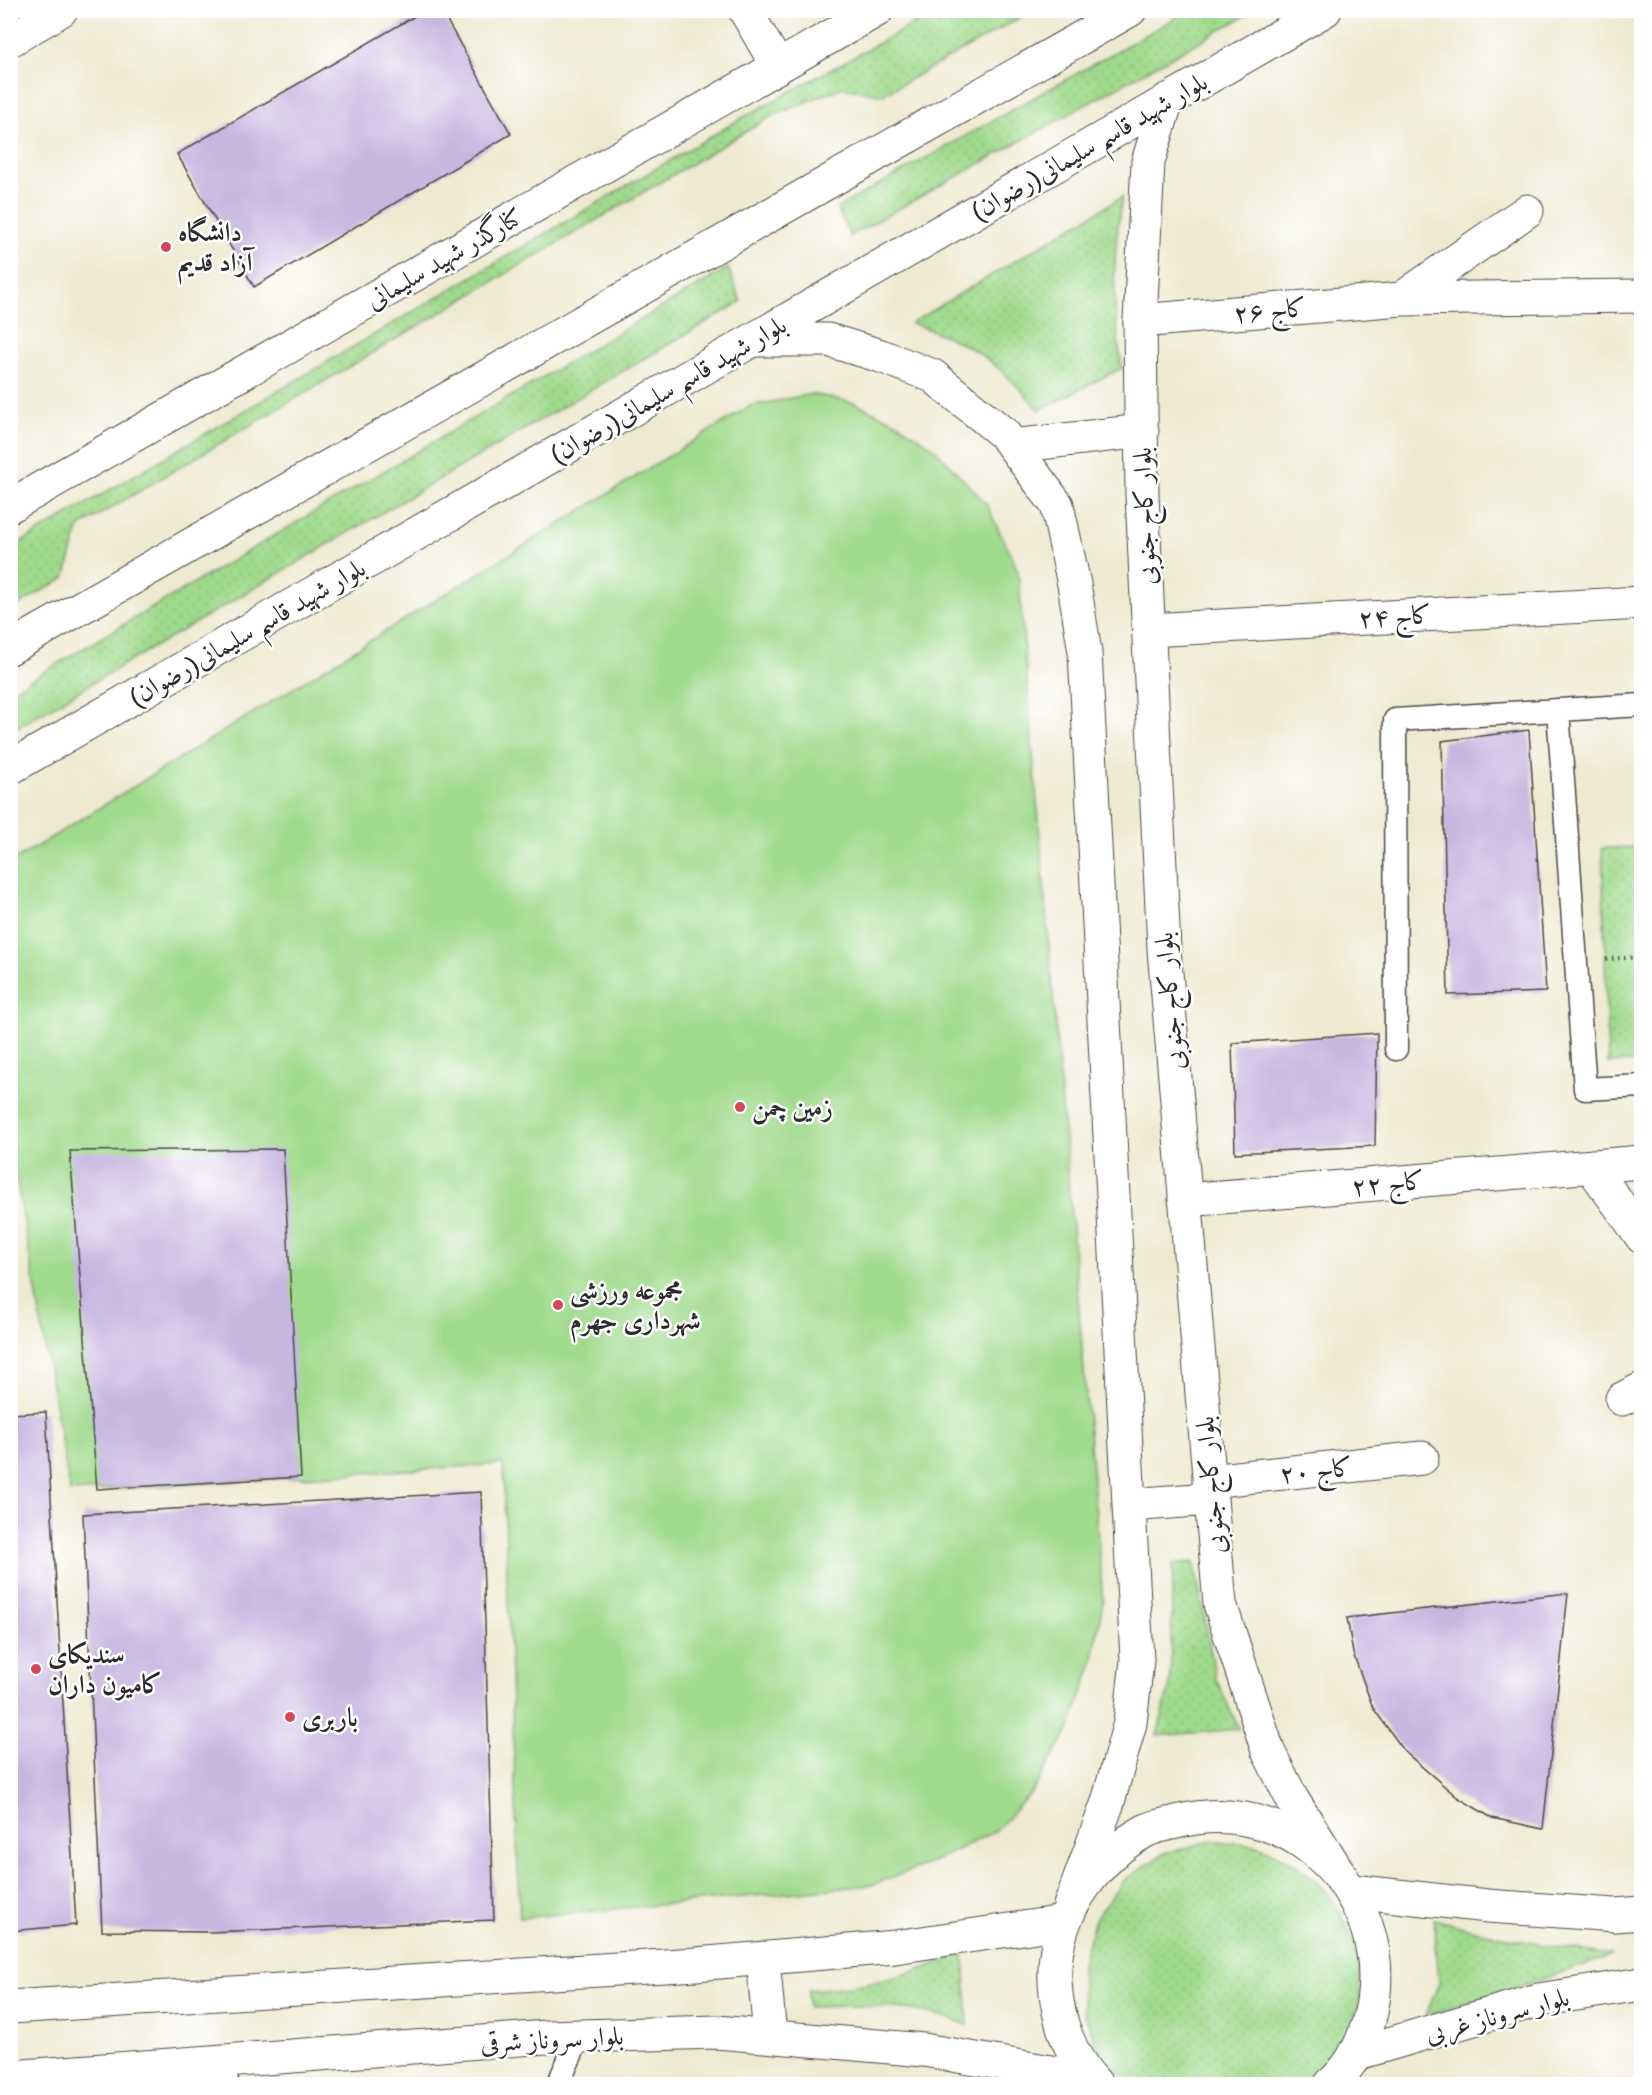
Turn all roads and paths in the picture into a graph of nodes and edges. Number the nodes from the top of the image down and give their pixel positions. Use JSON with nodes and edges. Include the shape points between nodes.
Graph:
{"nodes":[{"id":1,"x":62,"y":10,"type":"edge"},
{"id":2,"x":745,"y":10,"type":"edge"},
{"id":3,"x":877,"y":10,"type":"edge"},
{"id":4,"x":1130,"y":10,"type":"edge"},
{"id":5,"x":1317,"y":14,"type":"edge"},
{"id":6,"x":10,"y":36,"type":"edge"},
{"id":7,"x":778,"y":67,"type":"junction"},
{"id":8,"x":1167,"y":100,"type":"junction"},
{"id":9,"x":1527,"y":211,"type":"dead end"},
{"id":10,"x":1641,"y":296,"type":"edge"},
{"id":11,"x":1401,"y":299,"type":"junction"},
{"id":12,"x":1140,"y":321,"type":"junction"},
{"id":13,"x":753,"y":340,"type":"junction"},
{"id":14,"x":1142,"y":432,"type":"junction"},
{"id":15,"x":1013,"y":446,"type":"junction"},
{"id":16,"x":10,"y":507,"type":"edge"},
{"id":17,"x":1641,"y":603,"type":"edge"},
{"id":18,"x":1149,"y":630,"type":"junction"},
{"id":19,"x":10,"y":648,"type":"edge"},
{"id":20,"x":1641,"y":705,"type":"edge"},
{"id":21,"x":1558,"y":710,"type":"junction"},
{"id":22,"x":10,"y":768,"type":"edge"},
{"id":23,"x":1641,"y":957,"type":"edge"},
{"id":24,"x":1605,"y":959,"type":"dead end"},
{"id":25,"x":1396,"y":1049,"type":"dead end"},
{"id":26,"x":1641,"y":1086,"type":"edge"},
{"id":27,"x":1641,"y":1161,"type":"edge"},
{"id":28,"x":1591,"y":1166,"type":"junction"},
{"id":29,"x":1185,"y":1200,"type":"junction"},
{"id":30,"x":1641,"y":1237,"type":"edge"},
{"id":31,"x":1422,"y":1458,"type":"dead end"},
{"id":32,"x":1210,"y":1490,"type":"junction"},
{"id":33,"x":1129,"y":1505,"type":"junction"},
{"id":34,"x":1347,"y":1884,"type":"junction"},
{"id":35,"x":1641,"y":1913,"type":"edge"},
{"id":36,"x":1067,"y":1914,"type":"junction"},
{"id":37,"x":763,"y":1959,"type":"junction"},
{"id":38,"x":1641,"y":1984,"type":"edge"},
{"id":39,"x":10,"y":2007,"type":"edge"},
{"id":40,"x":770,"y":2036,"type":"junction"},
{"id":41,"x":579,"y":2037,"type":"junction"},
{"id":42,"x":226,"y":2072,"type":"edge"},
{"id":43,"x":1341,"y":2075,"type":"edge"},
{"id":44,"x":10,"y":2077,"type":"edge"},
{"id":45,"x":1094,"y":2082,"type":"edge"},
{"id":46,"x":558,"y":2085,"type":"edge"}],
"edges":[{"from":1,"to":6,"type":"main road","via":[[12,39]]},
{"from":2,"to":7,"type":"main road"},
{"from":3,"to":7,"type":"main road","name":"کنارگذر شهید سلیمانی"},
{"from":4,"to":19,"type":"main road"},
{"from":5,"to":8,"type":"main road","name":"بلوار شهید قاسم سلیمانی(رضوان)"},
{"from":7,"to":16,"type":"main road","name":"کنارگذر شهید سلیمانی"},
{"from":8,"to":12,"type":"main road","name":"بلوار کاج جنوبی","via":[[1148,162]]},
{"from":8,"to":13,"type":"main road","name":"بلوار شهید قاسم سلیمانی(رضوان)"},
{"from":9,"to":11,"type":"main road"},
{"from":10,"to":11,"type":"main road","name":"کاج ۲۶"},
{"from":11,"to":12,"type":"main road","name":"کاج ۲۶"},
{"from":12,"to":14,"type":"main road","name":"بلوار کاج جنوبی"},
{"from":13,"to":15,"type":"main road","via":[[828,340],[933,376],[1005,434]]},
{"from":13,"to":22,"type":"main road","name":"بلوار شهید قاسم سلیمانی(رضوان)"},
{"from":14,"to":15,"type":"main road"},
{"from":14,"to":18,"type":"main road","name":"بلوار کاج جنوبی"},
{"from":15,"to":33,"type":"main road","via":[[1057,504],[1084,652]]},
{"from":17,"to":18,"type":"main road","name":"کاج ۲۴"},
{"from":18,"to":29,"type":"main road","name":"بلوار کاج جنوبی","via":[[1164,949]]},
{"from":20,"to":21,"type":"lane"},
{"from":21,"to":25,"type":"lane","via":[[1395,720]]},
{"from":21,"to":26,"type":"lane","via":[[1585,1089]]},
{"from":23,"to":24,"type":"path"},
{"from":27,"to":28,"type":"main road","name":"کاج ۲۲"},
{"from":28,"to":29,"type":"main road","name":"کاج ۲۲"},
{"from":28,"to":30,"type":"main road"},
{"from":29,"to":32,"type":"main road","name":"بلوار کاج جنوبی"},
{"from":31,"to":32,"type":"main road","name":"کاج ۲۰"},
{"from":32,"to":33,"type":"main road","name":"کاج ۲۰"},
{"from":32,"to":34,"type":"main road","name":"بلوار کاج جنوبی","via":[[1220,1604],[1268,1751],[1292,1799]]},
{"from":33,"to":36,"type":"main road","via":[[1137,1660],[1130,1723],[1108,1802]]},
{"from":34,"to":35,"type":"main road","via":[[1500,1907],[1615,1915]]},
{"from":34,"to":36,"type":"main road","via":[[1301,1840],[1252,1819],[1198,1816],[1146,1830],[1102,1862]]},
{"from":34,"to":43,"type":"main road","name":"بلوار کاج جنوبی","via":[[1369,1930],[1376,1972],[1371,2015]]},
{"from":36,"to":37,"type":"main road","via":[[895,1947]]},
{"from":36,"to":45,"type":"main road","via":[[1054,1963],[1056,2005],[1068,2044]]},
{"from":37,"to":39,"type":"main road"},
{"from":37,"to":40,"type":"main road"},
{"from":38,"to":43,"type":"main road","name":"بلوار سروناز غربی","via":[[1538,2000]]},
{"from":40,"to":41,"type":"main road","name":"بلوار سروناز شرقی","via":[[717,2032]]},
{"from":40,"to":45,"type":"main road","name":"بلوار سروناز شرقی","via":[[924,2050]]},
{"from":41,"to":42,"type":"main road","name":"بلوار سروناز شرقی"},
{"from":41,"to":46,"type":"lane"},
{"from":42,"to":44,"type":"main road","name":"بلوار سروناز شرقی"}]}
